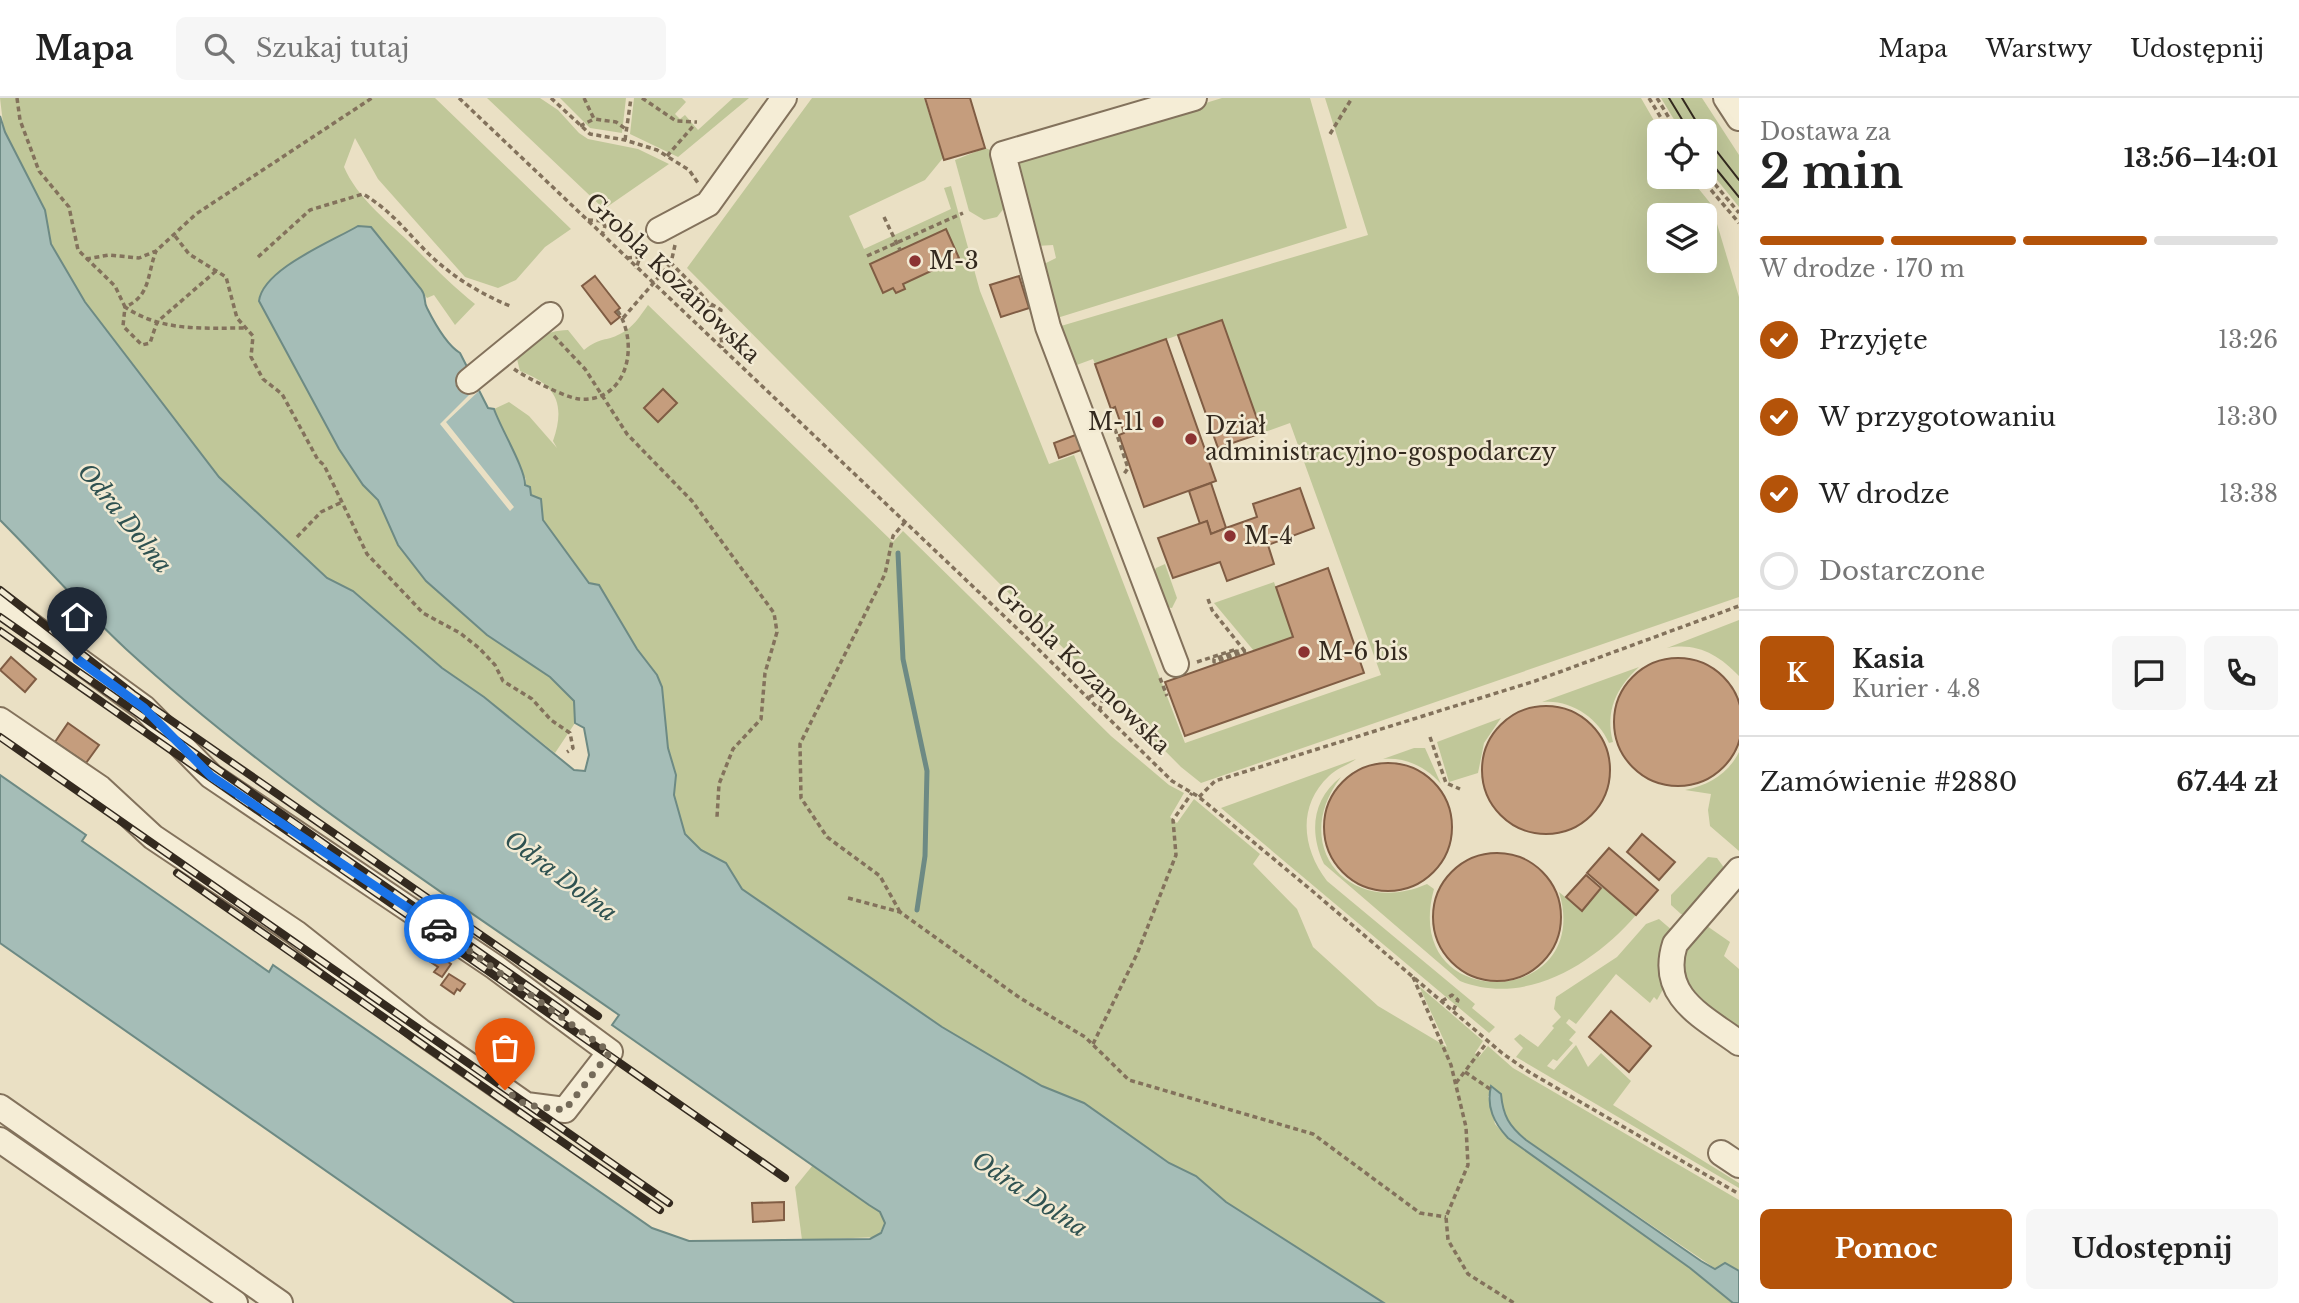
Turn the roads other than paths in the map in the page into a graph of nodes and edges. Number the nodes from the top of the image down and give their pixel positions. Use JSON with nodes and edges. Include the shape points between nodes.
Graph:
{"nodes":[{"id":1,"x":784,"y":98,"type":"edge"},
{"id":2,"x":1194,"y":98,"type":"edge"},
{"id":3,"x":1726,"y":98,"type":"edge"},
{"id":4,"x":1739,"y":118,"type":"edge"},
{"id":5,"x":671,"y":225,"type":"road end"},
{"id":6,"x":543,"y":321,"type":"road end"},
{"id":7,"x":469,"y":381,"type":"dead end"},
{"id":8,"x":0,"y":603,"type":"edge"},
{"id":9,"x":1176,"y":664,"type":"dead end"},
{"id":10,"x":0,"y":720,"type":"edge"},
{"id":11,"x":1739,"y":870,"type":"edge"},
{"id":12,"x":1739,"y":1043,"type":"edge"},
{"id":13,"x":0,"y":1107,"type":"edge"},
{"id":14,"x":0,"y":1140,"type":"edge"},
{"id":15,"x":235,"y":1303,"type":"edge"},
{"id":16,"x":280,"y":1303,"type":"edge"}],
"edges":[{"from":1,"to":5,"type":"street","via":[[708,204]]},
{"from":2,"to":9,"type":"street","via":[[1002,153],[1048,327]]},
{"from":3,"to":4,"type":"street"},
{"from":6,"to":7,"type":"street"},
{"from":8,"to":10,"type":"street","via":[[144,708],[211,776],[495,967],[610,1052],[565,1110],[526,1105],[420,1031],[296,933],[153,838],[100,788]]},
{"from":11,"to":12,"type":"street","via":[[1675,944],[1671,956],[1680,999]]},
{"from":13,"to":16,"type":"street"},
{"from":14,"to":15,"type":"street"}]}
